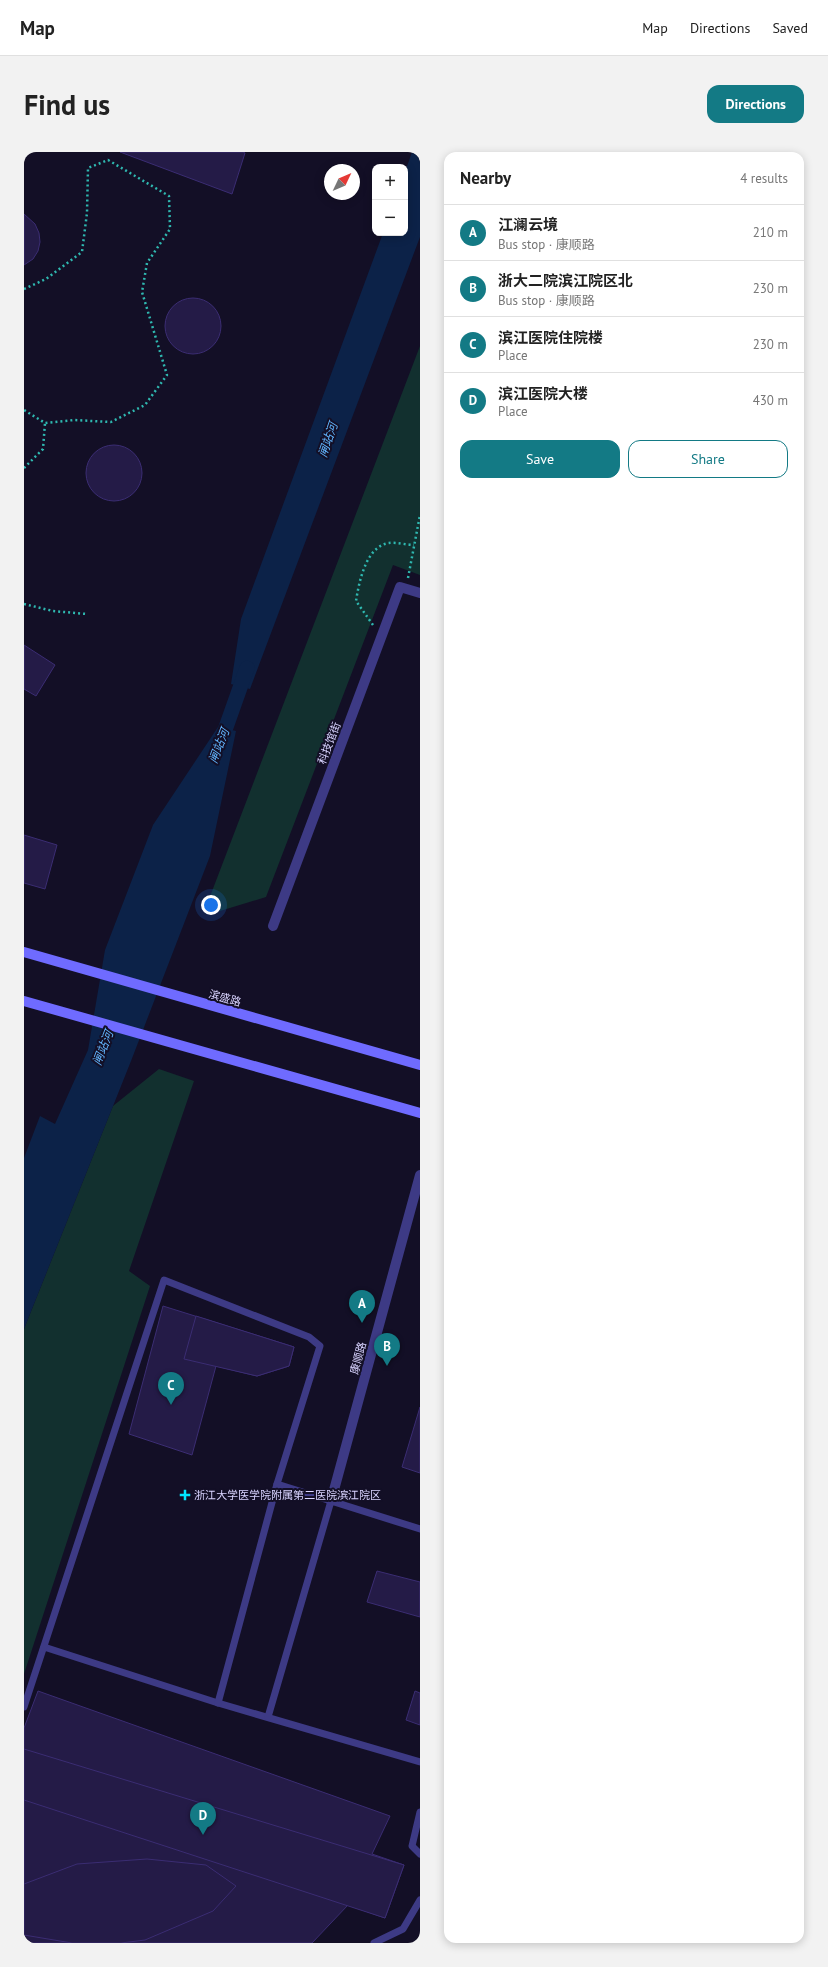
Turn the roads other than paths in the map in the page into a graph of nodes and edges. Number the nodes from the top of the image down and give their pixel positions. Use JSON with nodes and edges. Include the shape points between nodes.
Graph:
{"nodes":[{"id":1,"x":420,"y":593,"type":"edge"},
{"id":2,"x":272,"y":926,"type":"dead end"},
{"id":3,"x":24,"y":952,"type":"edge"},
{"id":4,"x":24,"y":1001,"type":"edge"},
{"id":5,"x":420,"y":1065,"type":"edge"},
{"id":6,"x":420,"y":1114,"type":"edge"},
{"id":7,"x":420,"y":1175,"type":"edge"},
{"id":8,"x":277,"y":1484,"type":"junction"},
{"id":9,"x":331,"y":1501,"type":"junction"},
{"id":10,"x":420,"y":1529,"type":"edge"},
{"id":11,"x":44,"y":1647,"type":"junction"},
{"id":12,"x":218,"y":1703,"type":"junction"},
{"id":13,"x":24,"y":1707,"type":"edge"},
{"id":14,"x":268,"y":1717,"type":"junction"},
{"id":15,"x":420,"y":1762,"type":"edge"},
{"id":16,"x":420,"y":1812,"type":"edge"},
{"id":17,"x":420,"y":1854,"type":"edge"},
{"id":18,"x":420,"y":1900,"type":"edge"},
{"id":19,"x":374,"y":1943,"type":"edge"}],
"edges":[{"from":1,"to":2,"type":"street","name":"科技馆街","via":[[400,587]]},
{"from":3,"to":5,"type":"main road","name":"滨盛路"},
{"from":4,"to":6,"type":"main road"},
{"from":7,"to":9,"type":"street","name":"康顺路"},
{"from":8,"to":9,"type":"lane"},
{"from":8,"to":11,"type":"lane","via":[[320,1346],[309,1337],[164,1280]]},
{"from":8,"to":12,"type":"lane"},
{"from":9,"to":10,"type":"lane"},
{"from":9,"to":14,"type":"lane"},
{"from":11,"to":12,"type":"lane"},
{"from":11,"to":13,"type":"lane"},
{"from":12,"to":14,"type":"lane"},
{"from":14,"to":15,"type":"lane"},
{"from":16,"to":17,"type":"lane","via":[[412,1846]]},
{"from":18,"to":19,"type":"lane","via":[[403,1929]]}]}
